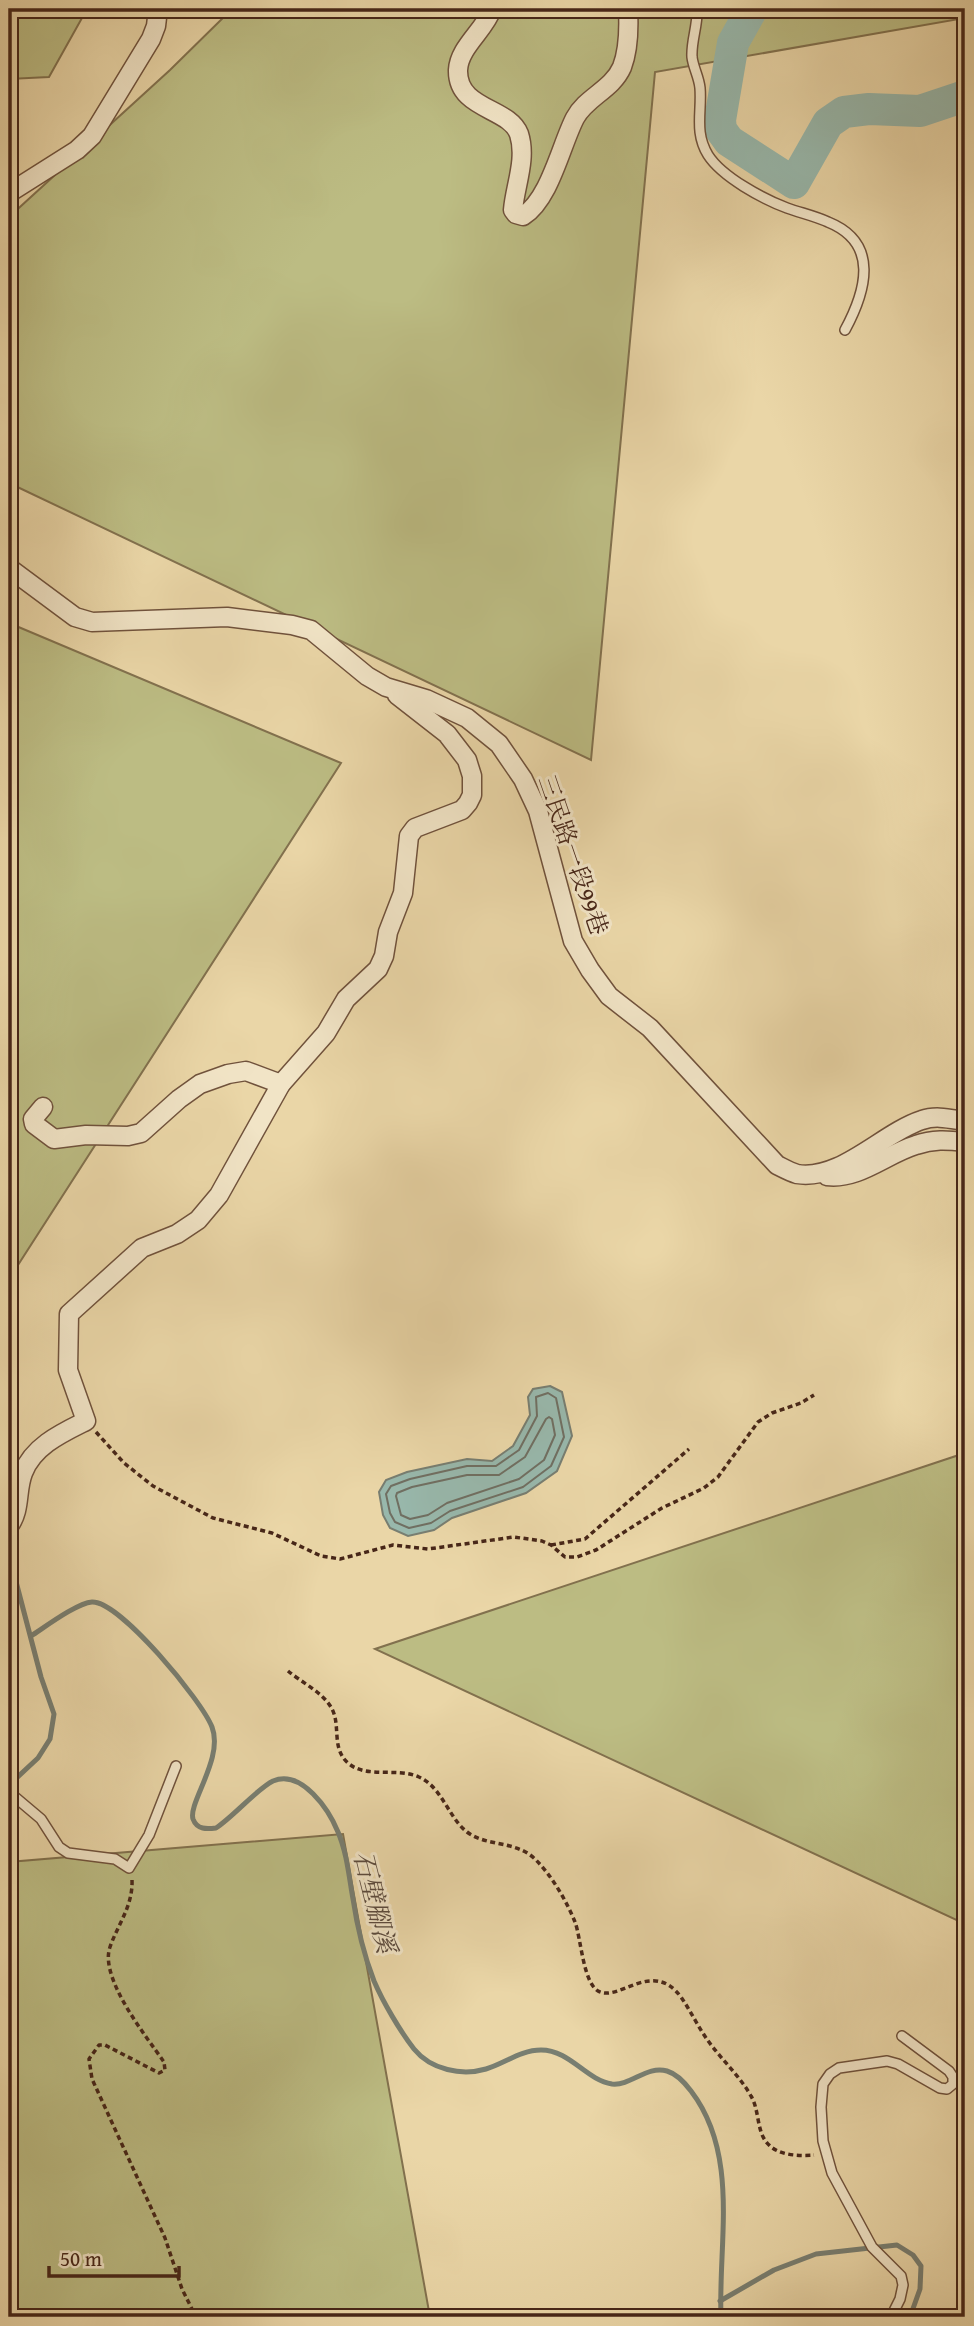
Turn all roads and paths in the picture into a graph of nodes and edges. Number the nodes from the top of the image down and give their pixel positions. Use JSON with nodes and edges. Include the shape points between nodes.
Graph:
{"nodes":[{"id":1,"x":158,"y":9,"type":"edge"},
{"id":2,"x":492,"y":9,"type":"edge"},
{"id":3,"x":628,"y":9,"type":"edge"},
{"id":4,"x":697,"y":9,"type":"edge"},
{"id":5,"x":9,"y":193,"type":"edge"},
{"id":6,"x":845,"y":330,"type":"dead end"},
{"id":7,"x":9,"y":568,"type":"edge"},
{"id":8,"x":386,"y":687,"type":"junction"},
{"id":9,"x":281,"y":1084,"type":"junction"},
{"id":10,"x":43,"y":1107,"type":"dead end"},
{"id":11,"x":965,"y":1121,"type":"edge"},
{"id":12,"x":965,"y":1142,"type":"edge"},
{"id":13,"x":817,"y":1174,"type":"junction"},
{"id":14,"x":814,"y":1395,"type":"dead end"},
{"id":15,"x":86,"y":1421,"type":"junction"},
{"id":16,"x":689,"y":1449,"type":"dead end"},
{"id":17,"x":9,"y":1526,"type":"edge"},
{"id":18,"x":551,"y":1545,"type":"junction"},
{"id":19,"x":288,"y":1671,"type":"dead end"},
{"id":20,"x":176,"y":1766,"type":"dead end"},
{"id":21,"x":9,"y":1793,"type":"edge"},
{"id":22,"x":129,"y":1868,"type":"junction"},
{"id":23,"x":902,"y":2036,"type":"dead end"},
{"id":24,"x":827,"y":2154,"type":"junction"},
{"id":25,"x":196,"y":2317,"type":"edge"},
{"id":26,"x":891,"y":2317,"type":"edge"}],
"edges":[{"from":1,"to":5,"type":"street","via":[[150,39],[92,136]]},
{"from":2,"to":3,"type":"street","via":[[462,56],[460,83],[468,96],[504,118],[519,136],[522,154],[513,210],[523,216],[545,186],[576,114],[621,68]]},
{"from":4,"to":6,"type":"lane","via":[[692,57],[700,85],[701,140],[719,169],[741,184],[784,207],[829,222],[856,241],[863,256],[864,277],[858,306]]},
{"from":7,"to":8,"type":"street","name":"三民路一段99巷","via":[[75,617],[92,622],[228,617],[311,630]]},
{"from":8,"to":9,"type":"street","via":[[447,734],[467,760],[472,795],[462,810],[429,821],[408,836],[402,893],[378,969],[346,999],[326,1033]]},
{"from":8,"to":13,"type":"street","name":"三民路一段99巷","via":[[467,718],[499,744],[538,811],[573,941],[609,996],[650,1028],[777,1165],[795,1174]]},
{"from":9,"to":10,"type":"street","via":[[246,1071],[228,1074],[201,1084],[141,1133],[128,1136],[54,1139],[34,1124]]},
{"from":9,"to":15,"type":"street","via":[[219,1195],[198,1220],[142,1248],[69,1314],[68,1370]]},
{"from":11,"to":13,"type":"street","via":[[922,1119]]},
{"from":12,"to":13,"type":"street","name":"三民路一段99巷","via":[[939,1139],[913,1145],[861,1171],[835,1177]]},
{"from":14,"to":18,"type":"path","via":[[758,1422],[718,1477],[704,1488],[662,1508],[596,1550],[565,1557]]},
{"from":15,"to":17,"type":"street","via":[[38,1451],[23,1472],[16,1517]]},
{"from":15,"to":18,"type":"path","via":[[124,1463],[153,1486],[213,1518],[272,1533],[321,1556],[340,1559],[393,1545],[428,1549],[514,1537]]},
{"from":16,"to":18,"type":"path","via":[[585,1539]]},
{"from":19,"to":24,"type":"path","via":[[333,1710],[336,1740],[346,1763],[356,1769],[397,1771],[428,1781],[469,1834],[514,1846],[534,1859],[575,1923],[586,1968],[597,1990],[614,1991],[646,1981],[670,1986],[751,2094],[763,2138],[770,2147],[796,2155]]},
{"from":20,"to":22,"type":"lane","via":[[149,1835]]},
{"from":21,"to":22,"type":"lane","via":[[41,1819],[68,1853],[115,1859]]},
{"from":22,"to":25,"type":"path","via":[[132,1890],[108,1962],[114,1984],[165,2070],[159,2073],[105,2045],[99,2045],[89,2059],[92,2079]]},
{"from":23,"to":24,"type":"lane","via":[[949,2071],[953,2084],[940,2088],[887,2061],[839,2068],[823,2084]]},
{"from":24,"to":26,"type":"lane","via":[[832,2173],[868,2240],[901,2276],[904,2285]]}]}
